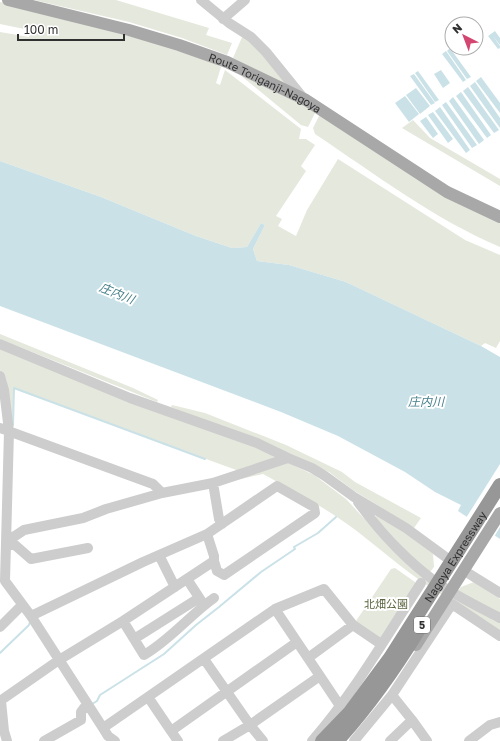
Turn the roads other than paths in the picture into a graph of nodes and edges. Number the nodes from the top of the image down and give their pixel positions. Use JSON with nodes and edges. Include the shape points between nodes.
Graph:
{"nodes":[{"id":1,"x":8,"y":0,"type":"edge"},
{"id":2,"x":245,"y":0,"type":"edge"},
{"id":3,"x":205,"y":1,"type":"edge"},
{"id":4,"x":223,"y":19,"type":"junction"},
{"id":5,"x":306,"y":100,"type":"junction"},
{"id":6,"x":500,"y":217,"type":"edge"},
{"id":7,"x":0,"y":344,"type":"edge"},
{"id":8,"x":0,"y":376,"type":"edge"},
{"id":9,"x":4,"y":429,"type":"edge"},
{"id":10,"x":288,"y":458,"type":"junction"},
{"id":11,"x":500,"y":476,"type":"edge"},
{"id":12,"x":213,"y":483,"type":"junction"},
{"id":13,"x":500,"y":485,"type":"edge"},
{"id":14,"x":162,"y":493,"type":"junction"},
{"id":15,"x":354,"y":497,"type":"junction"},
{"id":16,"x":500,"y":502,"type":"edge"},
{"id":17,"x":500,"y":512,"type":"edge"},
{"id":18,"x":222,"y":524,"type":"junction"},
{"id":19,"x":207,"y":534,"type":"junction"},
{"id":20,"x":5,"y":544,"type":"edge"},
{"id":21,"x":88,"y":548,"type":"dead end"},
{"id":22,"x":451,"y":553,"type":"junction"},
{"id":23,"x":159,"y":555,"type":"junction"},
{"id":24,"x":214,"y":561,"type":"junction"},
{"id":25,"x":464,"y":570,"type":"junction"},
{"id":26,"x":187,"y":578,"type":"junction"},
{"id":27,"x":3,"y":581,"type":"edge"},
{"id":28,"x":421,"y":583,"type":"dead end"},
{"id":29,"x":175,"y":587,"type":"junction"},
{"id":30,"x":500,"y":593,"type":"edge"},
{"id":31,"x":214,"y":598,"type":"dead end"},
{"id":32,"x":201,"y":602,"type":"junction"},
{"id":33,"x":22,"y":605,"type":"junction"},
{"id":34,"x":275,"y":609,"type":"junction"},
{"id":35,"x":31,"y":616,"type":"junction"},
{"id":36,"x":500,"y":618,"type":"edge"},
{"id":37,"x":123,"y":621,"type":"junction"},
{"id":38,"x":353,"y":625,"type":"junction"},
{"id":39,"x":0,"y":627,"type":"edge"},
{"id":40,"x":500,"y":636,"type":"edge"},
{"id":41,"x":134,"y":639,"type":"junction"},
{"id":42,"x":297,"y":642,"type":"junction"},
{"id":43,"x":381,"y":644,"type":"junction"},
{"id":44,"x":308,"y":658,"type":"junction"},
{"id":45,"x":204,"y":659,"type":"junction"},
{"id":46,"x":58,"y":660,"type":"junction"},
{"id":47,"x":320,"y":676,"type":"junction"},
{"id":48,"x":226,"y":691,"type":"junction"},
{"id":49,"x":392,"y":695,"type":"junction"},
{"id":50,"x":148,"y":697,"type":"junction"},
{"id":51,"x":0,"y":701,"type":"edge"},
{"id":52,"x":87,"y":704,"type":"junction"},
{"id":53,"x":340,"y":706,"type":"junction"},
{"id":54,"x":412,"y":720,"type":"junction"},
{"id":55,"x":499,"y":724,"type":"edge"},
{"id":56,"x":250,"y":725,"type":"junction"},
{"id":57,"x":103,"y":728,"type":"junction"},
{"id":58,"x":170,"y":731,"type":"junction"},
{"id":59,"x":321,"y":739,"type":"edge"},
{"id":60,"x":7,"y":741,"type":"edge"},
{"id":61,"x":44,"y":741,"type":"edge"},
{"id":62,"x":115,"y":741,"type":"edge"},
{"id":63,"x":178,"y":741,"type":"edge"},
{"id":64,"x":223,"y":741,"type":"edge"},
{"id":65,"x":263,"y":741,"type":"edge"},
{"id":66,"x":312,"y":741,"type":"edge"},
{"id":67,"x":337,"y":741,"type":"edge"},
{"id":68,"x":342,"y":741,"type":"edge"},
{"id":69,"x":354,"y":741,"type":"edge"},
{"id":70,"x":390,"y":741,"type":"edge"},
{"id":71,"x":427,"y":741,"type":"edge"},
{"id":72,"x":469,"y":741,"type":"edge"}],
"edges":[{"from":1,"to":5,"type":"main road","name":"Route Toriganji-Nagoya","via":[[180,45],[227,62]]},
{"from":2,"to":4,"type":"street"},
{"from":3,"to":4,"type":"street"},
{"from":4,"to":5,"type":"street","via":[[251,37]]},
{"from":5,"to":6,"type":"main road","name":"Route Toriganji-Nagoya","via":[[447,192]]},
{"from":7,"to":10,"type":"street","via":[[130,398],[257,443]]},
{"from":8,"to":9,"type":"street","via":[[4,390]]},
{"from":9,"to":14,"type":"street","via":[[153,484]]},
{"from":9,"to":20,"type":"street"},
{"from":10,"to":12,"type":"street"},
{"from":10,"to":15,"type":"street","via":[[312,468]]},
{"from":11,"to":22,"type":"main road"},
{"from":12,"to":14,"type":"street"},
{"from":12,"to":18,"type":"street"},
{"from":13,"to":59,"type":"highway","name":"Nagoya Expressway","number":"5","via":[[390,658],[350,712]]},
{"from":14,"to":20,"type":"street","via":[[83,518],[24,530]]},
{"from":15,"to":22,"type":"street"},
{"from":15,"to":36,"type":"street","via":[[390,540],[437,583]]},
{"from":16,"to":67,"type":"highway","name":"Nagoya Expressway","number":"5","via":[[398,663],[358,718]]},
{"from":17,"to":25,"type":"main road"},
{"from":18,"to":19,"type":"street"},
{"from":18,"to":24,"type":"street","via":[[277,486],[314,507],[315,512],[224,574],[217,570]]},
{"from":19,"to":23,"type":"street"},
{"from":19,"to":24,"type":"street"},
{"from":20,"to":21,"type":"street","via":[[15,544],[31,559]]},
{"from":20,"to":27,"type":"street"},
{"from":22,"to":59,"type":"main road","via":[[365,685]]},
{"from":23,"to":29,"type":"street"},
{"from":23,"to":35,"type":"street"},
{"from":24,"to":26,"type":"street"},
{"from":25,"to":30,"type":"street"},
{"from":25,"to":68,"type":"main road","via":[[388,688],[356,728]]},
{"from":26,"to":29,"type":"street"},
{"from":26,"to":32,"type":"street"},
{"from":27,"to":33,"type":"street"},
{"from":28,"to":43,"type":"street"},
{"from":29,"to":37,"type":"street"},
{"from":31,"to":32,"type":"street"},
{"from":32,"to":41,"type":"street"},
{"from":32,"to":41,"type":"street","via":[[154,649],[144,655]]},
{"from":33,"to":35,"type":"street"},
{"from":33,"to":39,"type":"street"},
{"from":34,"to":38,"type":"street","via":[[324,589]]},
{"from":34,"to":42,"type":"street"},
{"from":34,"to":45,"type":"street"},
{"from":35,"to":46,"type":"street"},
{"from":37,"to":41,"type":"street"},
{"from":37,"to":46,"type":"street"},
{"from":38,"to":43,"type":"street"},
{"from":38,"to":44,"type":"street"},
{"from":40,"to":49,"type":"street","via":[[452,604]]},
{"from":42,"to":44,"type":"street"},
{"from":42,"to":48,"type":"street"},
{"from":43,"to":53,"type":"street"},
{"from":44,"to":47,"type":"street"},
{"from":45,"to":48,"type":"street"},
{"from":45,"to":50,"type":"street"},
{"from":46,"to":51,"type":"street"},
{"from":46,"to":52,"type":"street"},
{"from":47,"to":53,"type":"street"},
{"from":47,"to":56,"type":"street"},
{"from":48,"to":56,"type":"street"},
{"from":48,"to":58,"type":"street"},
{"from":49,"to":54,"type":"street"},
{"from":49,"to":69,"type":"street"},
{"from":50,"to":57,"type":"street"},
{"from":50,"to":58,"type":"street"},
{"from":51,"to":60,"type":"street"},
{"from":52,"to":57,"type":"street"},
{"from":52,"to":61,"type":"street","via":[[81,712],[81,720]]},
{"from":53,"to":66,"type":"street"},
{"from":54,"to":70,"type":"street"},
{"from":54,"to":71,"type":"street"},
{"from":55,"to":72,"type":"street","via":[[490,725]]},
{"from":56,"to":64,"type":"street"},
{"from":56,"to":65,"type":"street"},
{"from":57,"to":62,"type":"street"},
{"from":58,"to":63,"type":"street"}]}
